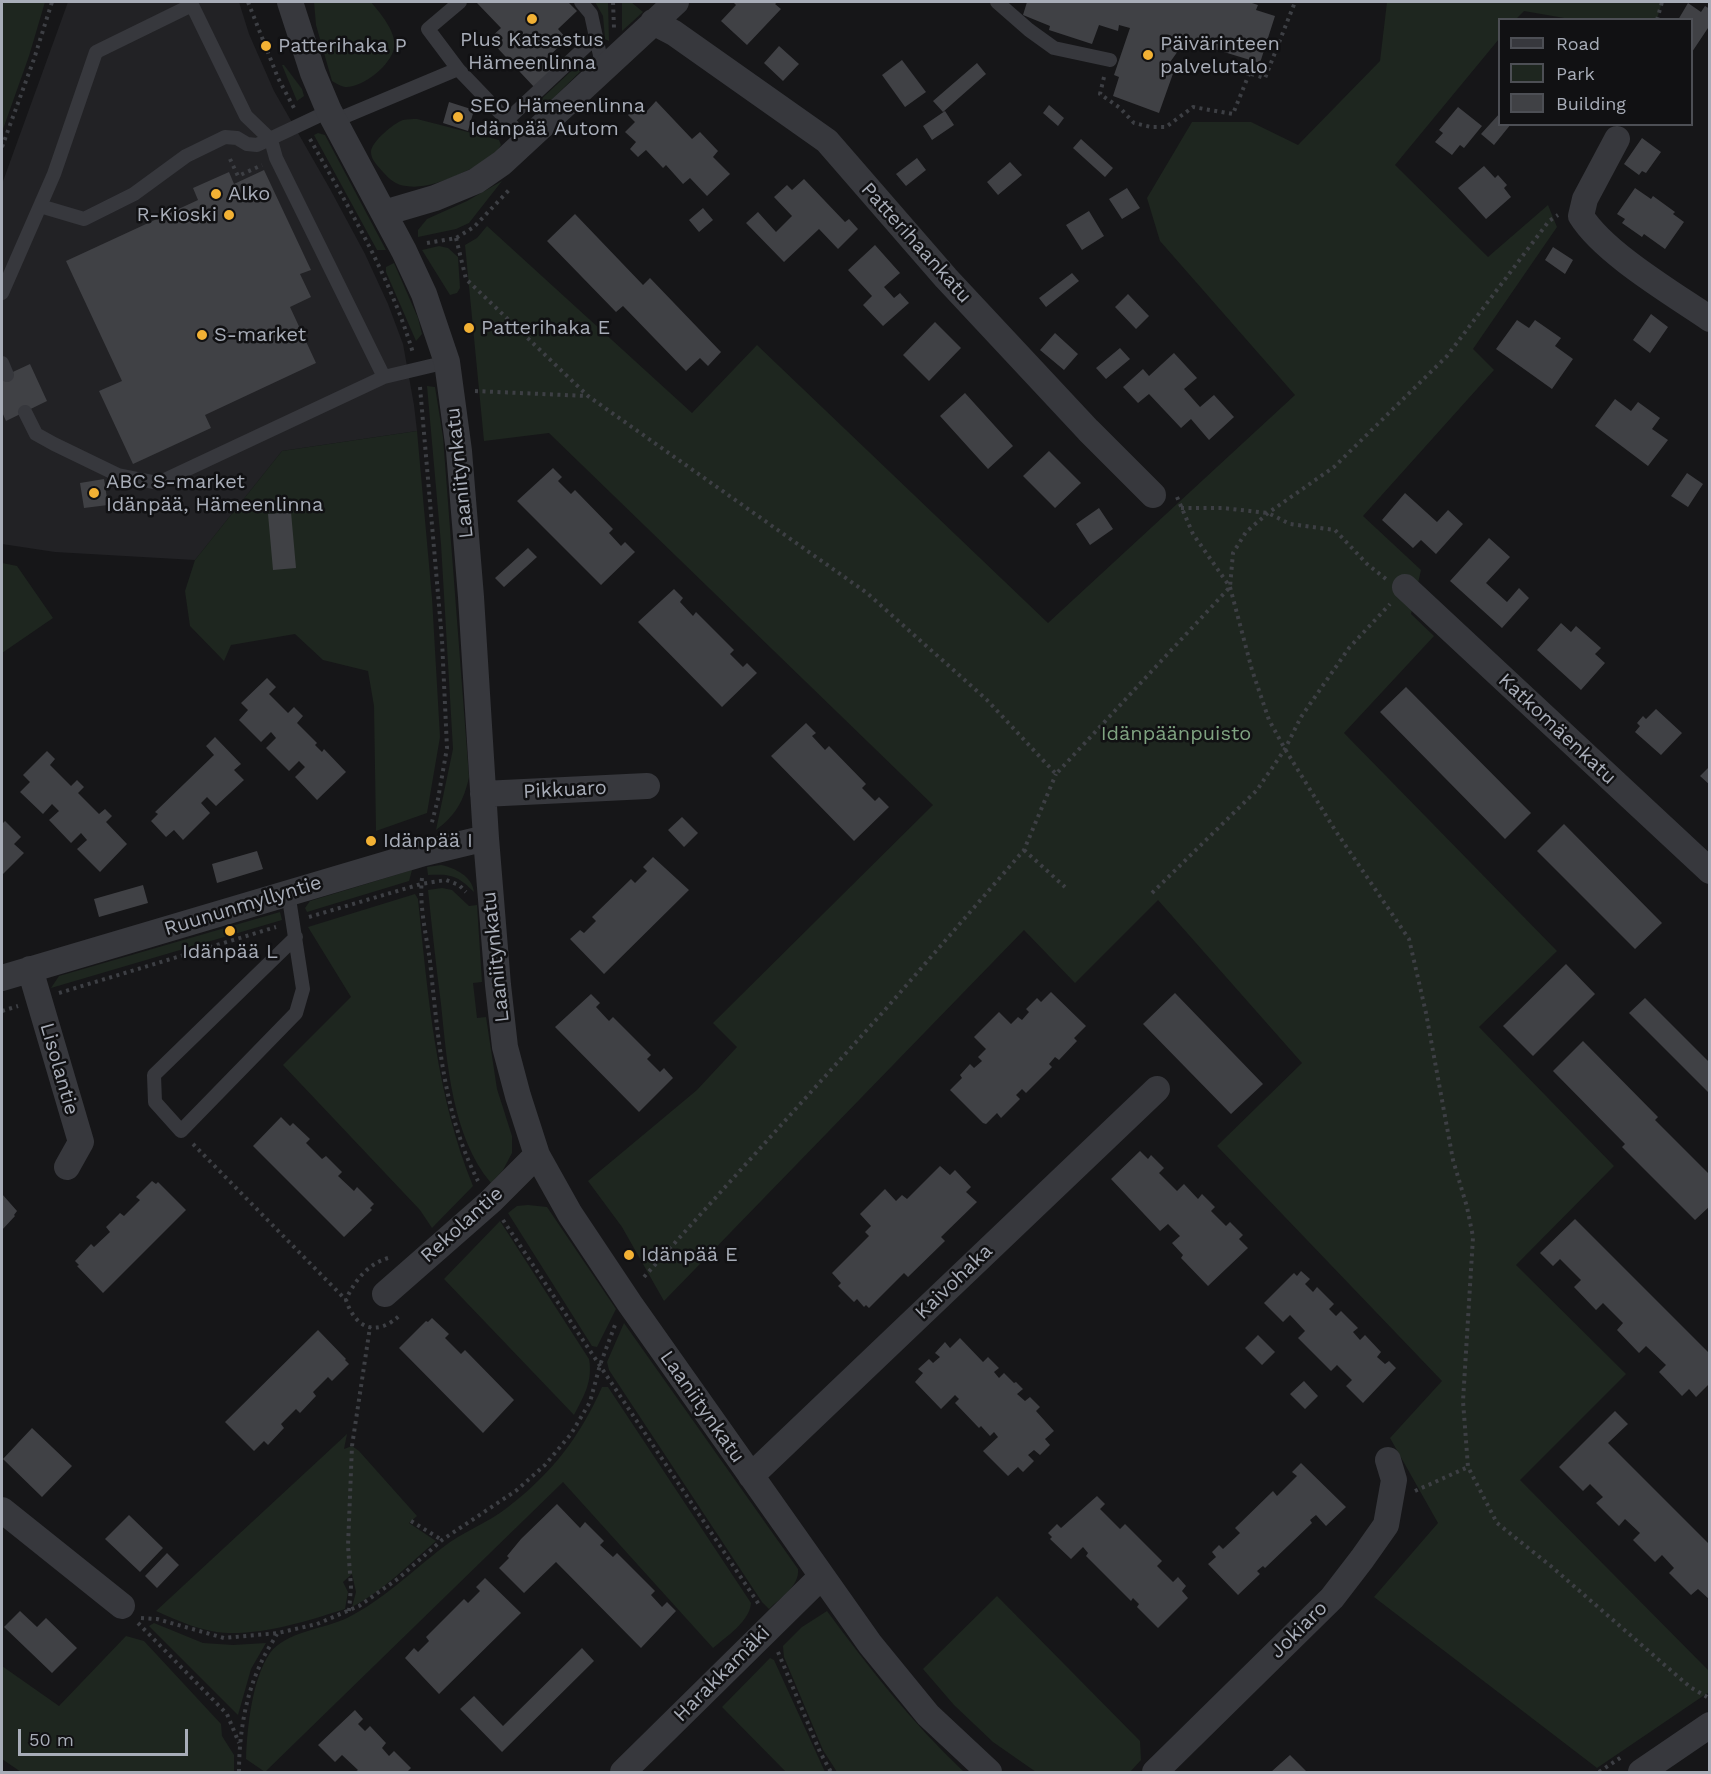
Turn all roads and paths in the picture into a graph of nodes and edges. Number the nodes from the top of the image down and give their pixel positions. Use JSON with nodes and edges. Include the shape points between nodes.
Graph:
{"nodes":[{"id":1,"x":52,"y":2,"type":"edge"},
{"id":2,"x":248,"y":2,"type":"edge"},
{"id":3,"x":460,"y":2,"type":"edge"},
{"id":4,"x":581,"y":2,"type":"edge"},
{"id":5,"x":676,"y":2,"type":"edge"},
{"id":6,"x":997,"y":2,"type":"edge"},
{"id":7,"x":1295,"y":2,"type":"edge"},
{"id":8,"x":1662,"y":2,"type":"edge"},
{"id":9,"x":294,"y":8,"type":"edge"},
{"id":10,"x":1658,"y":18,"type":"edge"},
{"id":11,"x":653,"y":22,"type":"junction"},
{"id":12,"x":596,"y":37,"type":"junction"},
{"id":13,"x":1110,"y":60,"type":"joint"},
{"id":14,"x":458,"y":69,"type":"junction"},
{"id":15,"x":603,"y":69,"type":"junction"},
{"id":16,"x":1237,"y":70,"type":"dead end"},
{"id":17,"x":1249,"y":74,"type":"junction"},
{"id":18,"x":332,"y":116,"type":"junction"},
{"id":19,"x":507,"y":120,"type":"junction"},
{"id":20,"x":302,"y":125,"type":"junction"},
{"id":21,"x":271,"y":140,"type":"junction"},
{"id":22,"x":1617,"y":140,"type":"dead end"},
{"id":23,"x":526,"y":141,"type":"junction"},
{"id":24,"x":2,"y":147,"type":"edge"},
{"id":25,"x":40,"y":206,"type":"junction"},
{"id":26,"x":384,"y":213,"type":"junction"},
{"id":27,"x":1581,"y":216,"type":"junction"},
{"id":28,"x":456,"y":238,"type":"dead end"},
{"id":29,"x":2,"y":293,"type":"edge"},
{"id":30,"x":1710,"y":319,"type":"edge"},
{"id":31,"x":447,"y":362,"type":"junction"},
{"id":32,"x":418,"y":369,"type":"junction"},
{"id":33,"x":384,"y":377,"type":"junction"},
{"id":34,"x":473,"y":391,"type":"dead end"},
{"id":35,"x":588,"y":396,"type":"junction"},
{"id":36,"x":25,"y":412,"type":"dead end"},
{"id":37,"x":1153,"y":495,"type":"joint"},
{"id":38,"x":1181,"y":508,"type":"junction"},
{"id":39,"x":1268,"y":513,"type":"junction"},
{"id":40,"x":1230,"y":587,"type":"junction"},
{"id":41,"x":1405,"y":587,"type":"junction"},
{"id":42,"x":1285,"y":749,"type":"junction"},
{"id":43,"x":1056,"y":774,"type":"junction"},
{"id":44,"x":648,"y":786,"type":"dead end"},
{"id":45,"x":483,"y":794,"type":"junction"},
{"id":46,"x":486,"y":838,"type":"junction"},
{"id":47,"x":1024,"y":850,"type":"junction"},
{"id":48,"x":424,"y":853,"type":"junction"},
{"id":49,"x":1710,"y":871,"type":"edge"},
{"id":50,"x":421,"y":884,"type":"junction"},
{"id":51,"x":1065,"y":887,"type":"dead end"},
{"id":52,"x":288,"y":892,"type":"junction"},
{"id":53,"x":1152,"y":893,"type":"dead end"},
{"id":54,"x":490,"y":896,"type":"junction"},
{"id":55,"x":293,"y":922,"type":"junction"},
{"id":56,"x":296,"y":938,"type":"junction"},
{"id":57,"x":30,"y":969,"type":"junction"},
{"id":58,"x":2,"y":978,"type":"edge"},
{"id":59,"x":39,"y":999,"type":"junction"},
{"id":60,"x":2,"y":1011,"type":"edge"},
{"id":61,"x":1157,"y":1089,"type":"dead end"},
{"id":62,"x":181,"y":1131,"type":"junction"},
{"id":63,"x":537,"y":1155,"type":"junction"},
{"id":64,"x":67,"y":1167,"type":"dead end"},
{"id":65,"x":491,"y":1202,"type":"junction"},
{"id":66,"x":644,"y":1277,"type":"dead end"},
{"id":67,"x":385,"y":1294,"type":"dead end"},
{"id":68,"x":346,"y":1300,"type":"dead end"},
{"id":69,"x":630,"y":1304,"type":"junction"},
{"id":70,"x":370,"y":1327,"type":"dead end"},
{"id":71,"x":600,"y":1365,"type":"junction"},
{"id":72,"x":1388,"y":1460,"type":"dead end"},
{"id":73,"x":1468,"y":1467,"type":"junction"},
{"id":74,"x":751,"y":1476,"type":"junction"},
{"id":75,"x":1391,"y":1497,"type":"junction"},
{"id":76,"x":2,"y":1510,"type":"edge"},
{"id":77,"x":411,"y":1521,"type":"dead end"},
{"id":78,"x":442,"y":1540,"type":"junction"},
{"id":79,"x":822,"y":1576,"type":"junction"},
{"id":80,"x":122,"y":1606,"type":"dead end"},
{"id":81,"x":349,"y":1611,"type":"junction"},
{"id":82,"x":769,"y":1627,"type":"junction"},
{"id":83,"x":278,"y":1634,"type":"junction"},
{"id":84,"x":1707,"y":1698,"type":"dead end"},
{"id":85,"x":1710,"y":1725,"type":"edge"},
{"id":86,"x":239,"y":1743,"type":"junction"},
{"id":87,"x":239,"y":1773,"type":"edge"},
{"id":88,"x":622,"y":1773,"type":"edge"},
{"id":89,"x":831,"y":1773,"type":"edge"},
{"id":90,"x":989,"y":1773,"type":"edge"},
{"id":91,"x":1155,"y":1773,"type":"edge"},
{"id":92,"x":1641,"y":1773,"type":"edge"}],
"edges":[{"from":1,"to":24,"type":"path"},
{"from":2,"to":20,"type":"path","via":[[278,78]]},
{"from":3,"to":14,"type":"lane","via":[[428,29]]},
{"from":4,"to":12,"type":"lane","via":[[591,14]]},
{"from":5,"to":11,"type":"street"},
{"from":6,"to":13,"type":"lane","via":[[1054,48]]},
{"from":7,"to":17,"type":"path","via":[[1265,78]]},
{"from":8,"to":10,"type":"path"},
{"from":9,"to":18,"type":"street","name":"Laaniitynkatu","via":[[313,73]]},
{"from":11,"to":15,"type":"street"},
{"from":11,"to":37,"type":"street","name":"Patterihaankatu","via":[[827,141],[946,278]]},
{"from":12,"to":15,"type":"lane"},
{"from":12,"to":19,"type":"lane"},
{"from":13,"to":17,"type":"path","via":[[1100,94],[1134,123],[1151,127],[1166,127],[1193,107],[1233,114]]},
{"from":14,"to":18,"type":"lane"},
{"from":14,"to":19,"type":"lane"},
{"from":15,"to":23,"type":"street"},
{"from":16,"to":17,"type":"path"},
{"from":18,"to":20,"type":"lane"},
{"from":18,"to":26,"type":"street","name":"Laaniitynkatu"},
{"from":19,"to":23,"type":"lane"},
{"from":20,"to":21,"type":"lane"},
{"from":20,"to":32,"type":"path","via":[[379,263],[404,322]]},
{"from":21,"to":25,"type":"lane","via":[[257,146],[225,137],[186,156],[134,194],[84,219]]},
{"from":21,"to":25,"type":"lane","via":[[246,116],[192,5],[96,52]]},
{"from":21,"to":33,"type":"lane","via":[[276,158]]},
{"from":22,"to":27,"type":"street","via":[[1585,200]]},
{"from":23,"to":26,"type":"street","via":[[476,181]]},
{"from":25,"to":29,"type":"lane"},
{"from":26,"to":31,"type":"street","name":"Laaniitynkatu","via":[[424,294]]},
{"from":27,"to":30,"type":"street","via":[[1590,230],[1636,268]]},
{"from":27,"to":39,"type":"path","via":[[1554,217],[1448,356],[1334,468]]},
{"from":28,"to":35,"type":"path","via":[[466,279]]},
{"from":31,"to":32,"type":"lane"},
{"from":31,"to":45,"type":"street","name":"Laaniitynkatu","via":[[470,575]]},
{"from":32,"to":33,"type":"lane"},
{"from":32,"to":48,"type":"path","via":[[442,640],[447,748]]},
{"from":33,"to":36,"type":"lane","via":[[158,483],[118,475],[36,434]]},
{"from":34,"to":35,"type":"path"},
{"from":35,"to":43,"type":"path","via":[[867,593],[987,700]]},
{"from":37,"to":38,"type":"path","via":[[1167,489],[1176,496]]},
{"from":38,"to":39,"type":"path"},
{"from":38,"to":40,"type":"path","via":[[1192,534]]},
{"from":39,"to":40,"type":"path","via":[[1246,532],[1233,553]]},
{"from":39,"to":41,"type":"path","via":[[1290,524],[1335,530],[1383,577]]},
{"from":40,"to":42,"type":"path","via":[[1252,670],[1269,720]]},
{"from":40,"to":43,"type":"path"},
{"from":41,"to":42,"type":"path","via":[[1349,648],[1301,717]]},
{"from":41,"to":49,"type":"street","name":"Katkomäenkatu"},
{"from":42,"to":53,"type":"path","via":[[1257,790]]},
{"from":42,"to":73,"type":"path","via":[[1409,939],[1453,1160],[1473,1237],[1463,1401]]},
{"from":43,"to":47,"type":"path"},
{"from":44,"to":45,"type":"street","name":"Pikkuaro"},
{"from":45,"to":46,"type":"street","name":"Laaniitynkatu"},
{"from":46,"to":48,"type":"street","name":"Ruununmyllyntie"},
{"from":46,"to":54,"type":"street","name":"Laaniitynkatu"},
{"from":47,"to":51,"type":"path"},
{"from":47,"to":66,"type":"path"},
{"from":48,"to":50,"type":"path"},
{"from":48,"to":52,"type":"street","name":"Ruununmyllyntie"},
{"from":50,"to":54,"type":"path","via":[[446,880],[459,885],[471,897]]},
{"from":50,"to":55,"type":"path"},
{"from":50,"to":65,"type":"path","via":[[447,1092],[456,1129]]},
{"from":52,"to":55,"type":"lane"},
{"from":52,"to":57,"type":"street","name":"Ruununmyllyntie"},
{"from":54,"to":63,"type":"street","name":"Laaniitynkatu","via":[[506,1047]]},
{"from":55,"to":56,"type":"lane"},
{"from":55,"to":59,"type":"path"},
{"from":56,"to":62,"type":"lane","via":[[303,989],[296,1013]]},
{"from":56,"to":62,"type":"lane","via":[[154,1075],[155,1102]]},
{"from":57,"to":58,"type":"street","name":"Ruununmyllyntie"},
{"from":57,"to":59,"type":"street","name":"Lisolantie"},
{"from":59,"to":60,"type":"path"},
{"from":59,"to":64,"type":"street","name":"Lisolantie","via":[[81,1142]]},
{"from":61,"to":74,"type":"street","name":"Kaivohaka"},
{"from":62,"to":68,"type":"path"},
{"from":63,"to":65,"type":"street","name":"Rekolantie"},
{"from":63,"to":69,"type":"street","name":"Laaniitynkatu","via":[[570,1214]]},
{"from":65,"to":67,"type":"street","name":"Rekolantie"},
{"from":65,"to":71,"type":"path"},
{"from":69,"to":71,"type":"path","via":[[614,1326]]},
{"from":69,"to":74,"type":"street","name":"Laaniitynkatu"},
{"from":70,"to":81,"type":"path","via":[[352,1446]]},
{"from":71,"to":78,"type":"path","via":[[590,1402],[571,1434],[545,1465],[517,1490]]},
{"from":71,"to":82,"type":"path","via":[[759,1604]]},
{"from":72,"to":75,"type":"street","name":"Jokiaro","via":[[1394,1480]]},
{"from":73,"to":75,"type":"path","via":[[1412,1493]]},
{"from":73,"to":84,"type":"path","via":[[1497,1523]]},
{"from":74,"to":79,"type":"street","name":"Laaniitynkatu"},
{"from":75,"to":91,"type":"street","name":"Jokiaro","via":[[1386,1525],[1332,1598]]},
{"from":76,"to":80,"type":"street"},
{"from":77,"to":78,"type":"path"},
{"from":78,"to":81,"type":"path","via":[[399,1578]]},
{"from":79,"to":82,"type":"street","name":"Harakkamäki"},
{"from":79,"to":90,"type":"street","name":"Laaniitynkatu","via":[[870,1644],[928,1715]]},
{"from":81,"to":83,"type":"path"},
{"from":82,"to":88,"type":"street","name":"Harakkamäki"},
{"from":82,"to":89,"type":"path"},
{"from":83,"to":86,"type":"path","via":[[260,1663]]},
{"from":83,"to":86,"type":"path","via":[[224,1638],[157,1619],[134,1618],[227,1714]]},
{"from":85,"to":92,"type":"street"},
{"from":86,"to":87,"type":"path"}]}
